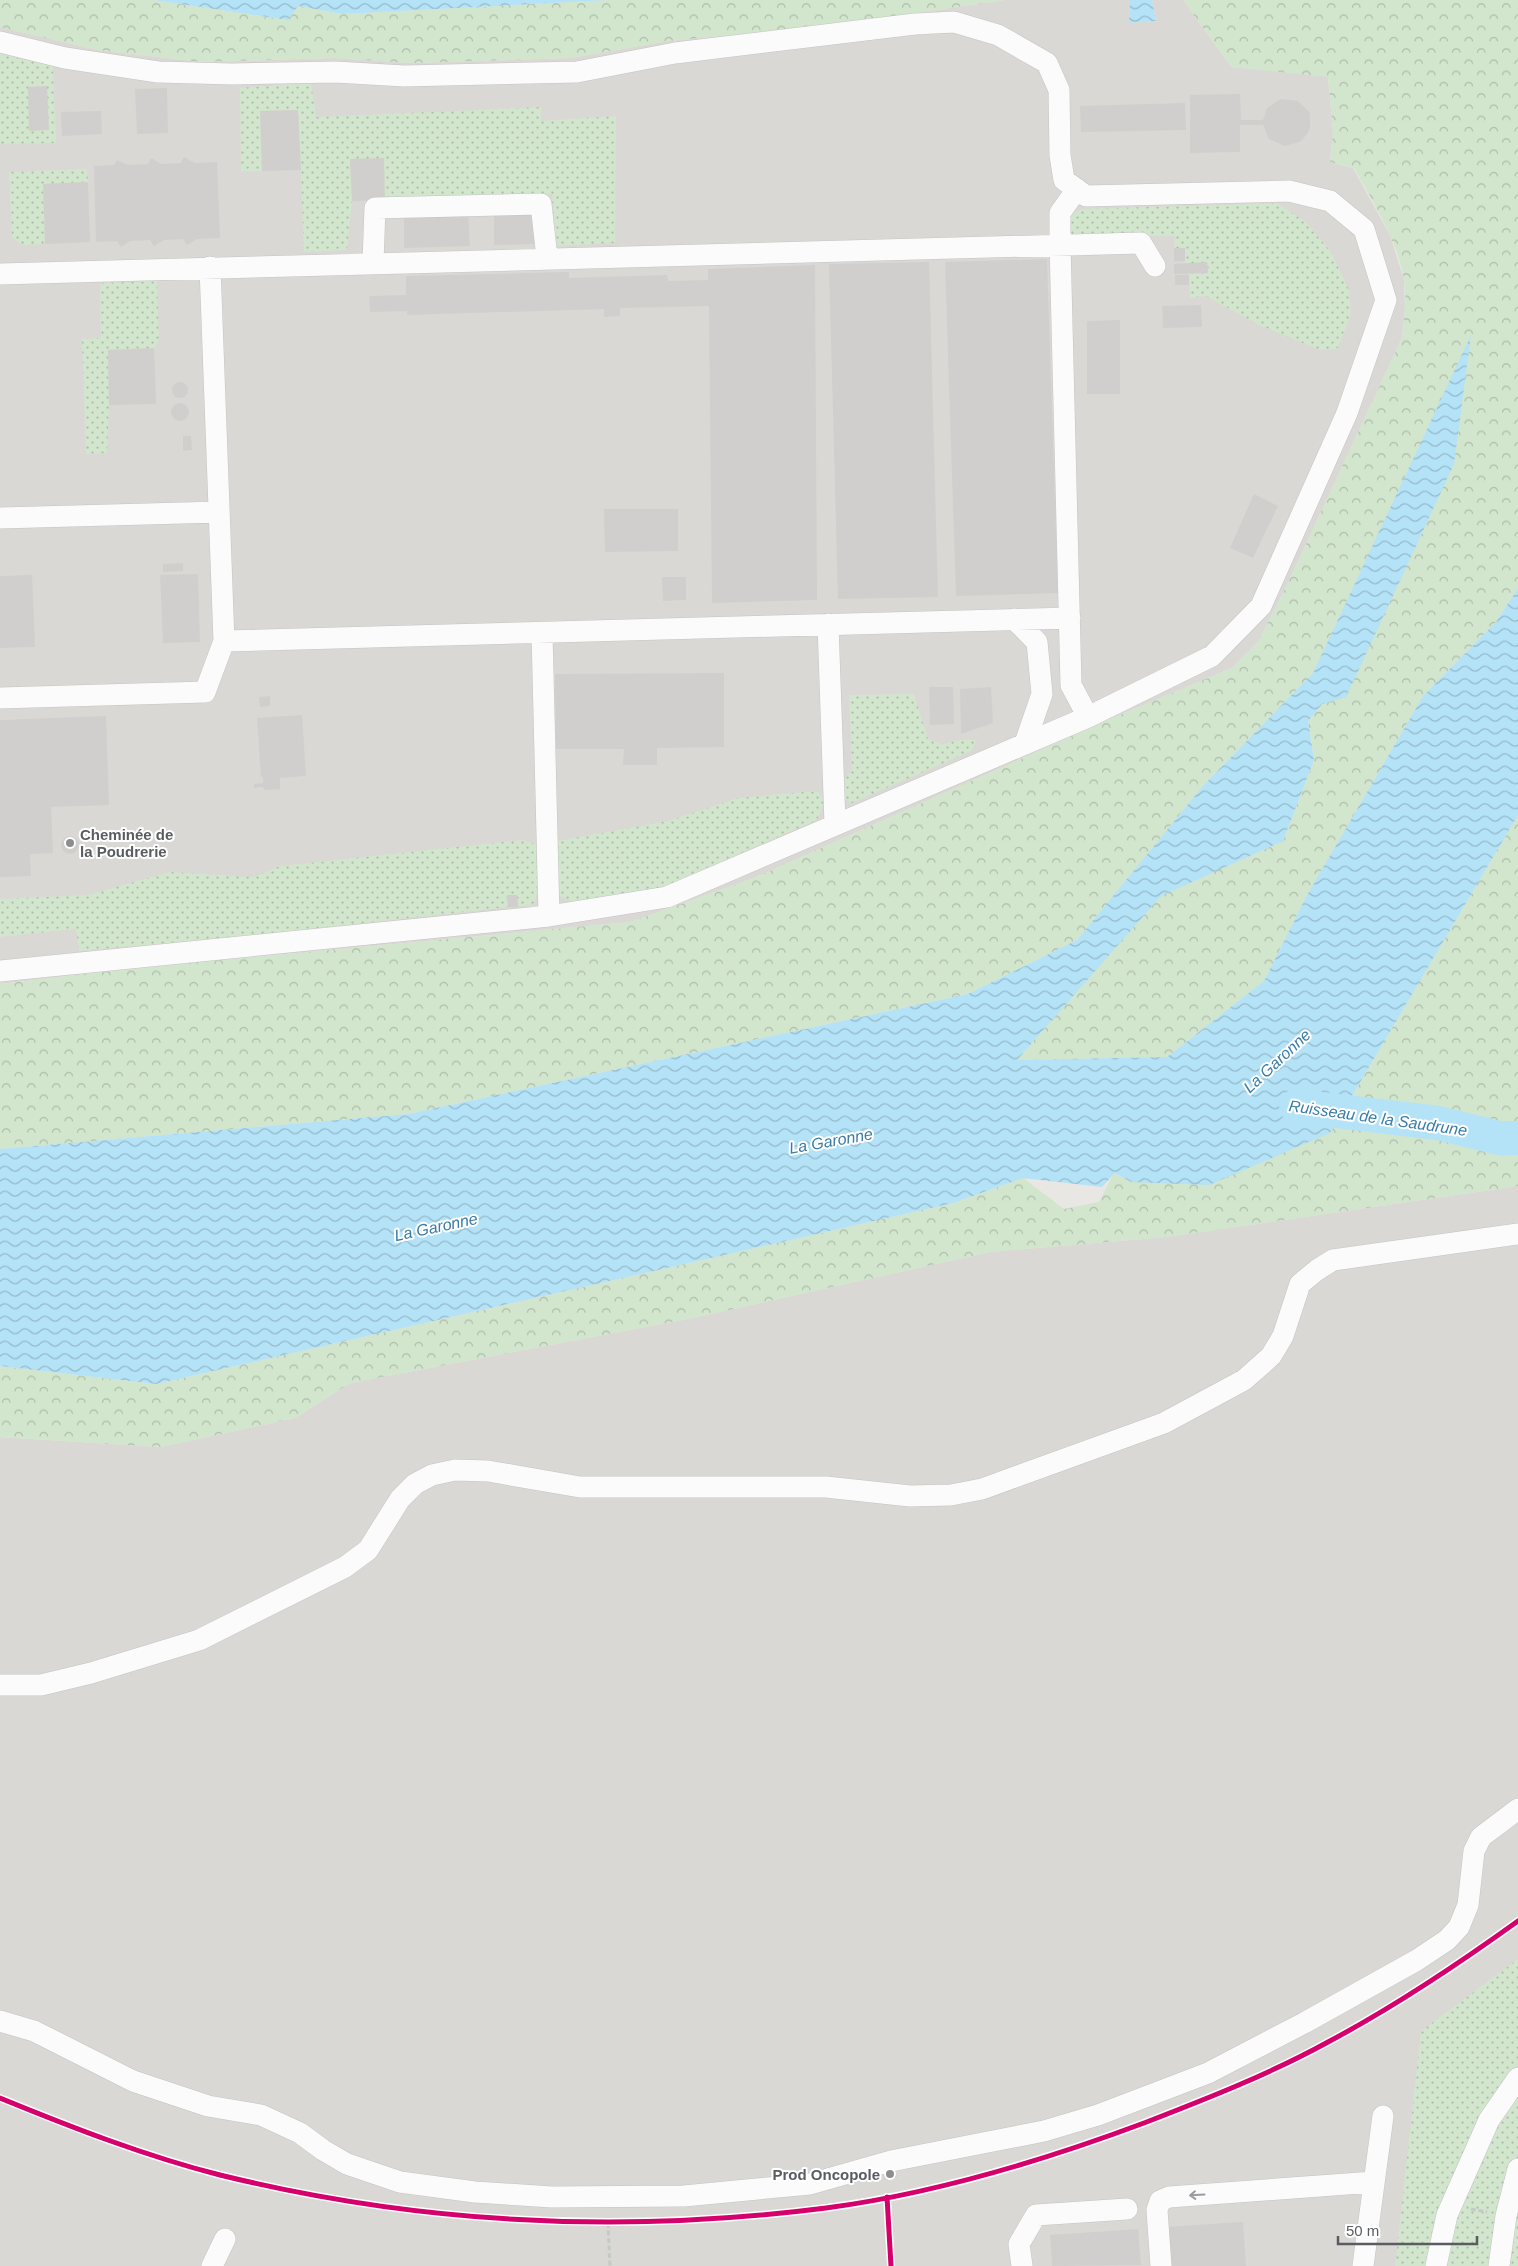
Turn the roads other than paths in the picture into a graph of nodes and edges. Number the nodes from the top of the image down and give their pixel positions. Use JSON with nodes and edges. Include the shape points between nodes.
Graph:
{"nodes":[{"id":1,"x":0,"y":42,"type":"edge"},
{"id":2,"x":1077,"y":189,"type":"junction"},
{"id":3,"x":1060,"y":244,"type":"junction"},
{"id":4,"x":547,"y":258,"type":"junction"},
{"id":5,"x":373,"y":262,"type":"junction"},
{"id":6,"x":1155,"y":266,"type":"dead end"},
{"id":7,"x":210,"y":267,"type":"junction"},
{"id":8,"x":0,"y":274,"type":"edge"},
{"id":9,"x":219,"y":512,"type":"junction"},
{"id":10,"x":0,"y":518,"type":"edge"},
{"id":11,"x":1070,"y":618,"type":"junction"},
{"id":12,"x":1014,"y":619,"type":"junction"},
{"id":13,"x":828,"y":624,"type":"junction"},
{"id":14,"x":542,"y":632,"type":"junction"},
{"id":15,"x":224,"y":641,"type":"junction"},
{"id":16,"x":0,"y":698,"type":"edge"},
{"id":17,"x":1088,"y":717,"type":"junction"},
{"id":18,"x":1025,"y":743,"type":"junction"},
{"id":19,"x":835,"y":824,"type":"junction"},
{"id":20,"x":550,"y":916,"type":"junction"},
{"id":21,"x":0,"y":971,"type":"edge"},
{"id":22,"x":1518,"y":1234,"type":"edge"},
{"id":23,"x":0,"y":1685,"type":"edge"},
{"id":24,"x":1518,"y":1809,"type":"edge"},
{"id":25,"x":0,"y":2021,"type":"edge"},
{"id":26,"x":1518,"y":2078,"type":"edge"},
{"id":27,"x":1382,"y":2116,"type":"dead end"},
{"id":28,"x":1518,"y":2168,"type":"edge"},
{"id":29,"x":1374,"y":2182,"type":"junction"},
{"id":30,"x":1127,"y":2209,"type":"dead end"},
{"id":31,"x":225,"y":2239,"type":"dead end"},
{"id":32,"x":212,"y":2266,"type":"edge"},
{"id":33,"x":1022,"y":2266,"type":"edge"},
{"id":34,"x":1161,"y":2266,"type":"edge"},
{"id":35,"x":1364,"y":2266,"type":"edge"},
{"id":36,"x":1436,"y":2266,"type":"edge"},
{"id":37,"x":1499,"y":2266,"type":"edge"}],
"edges":[{"from":1,"to":2,"type":"lane","via":[[65,58],[158,72],[335,72],[404,76],[577,72],[675,53],[954,22],[998,35],[1047,64],[1059,90],[1060,154],[1064,180]]},
{"from":2,"to":3,"type":"lane","via":[[1060,213]]},
{"from":2,"to":17,"type":"lane","via":[[1086,196],[1288,191],[1330,201],[1364,229],[1386,300],[1347,413],[1261,606],[1212,656]]},
{"from":3,"to":4,"type":"lane"},
{"from":3,"to":6,"type":"lane","via":[[1141,243]]},
{"from":3,"to":11,"type":"lane"},
{"from":4,"to":5,"type":"lane"},
{"from":4,"to":5,"type":"lane","via":[[542,204],[375,208]]},
{"from":5,"to":7,"type":"lane"},
{"from":7,"to":8,"type":"lane"},
{"from":7,"to":9,"type":"lane"},
{"from":9,"to":10,"type":"lane"},
{"from":9,"to":15,"type":"lane"},
{"from":11,"to":12,"type":"lane"},
{"from":11,"to":17,"type":"lane","via":[[1071,685]]},
{"from":12,"to":13,"type":"lane"},
{"from":12,"to":18,"type":"lane","via":[[1037,642],[1040,668],[1042,694]]},
{"from":13,"to":14,"type":"lane"},
{"from":13,"to":19,"type":"lane"},
{"from":14,"to":15,"type":"lane"},
{"from":14,"to":20,"type":"lane"},
{"from":15,"to":16,"type":"lane","via":[[205,692]]},
{"from":17,"to":18,"type":"lane"},
{"from":18,"to":19,"type":"lane"},
{"from":19,"to":20,"type":"lane","via":[[667,897]]},
{"from":20,"to":21,"type":"lane"},
{"from":22,"to":23,"type":"lane","via":[[1333,1260],[1300,1284],[1283,1336],[1271,1356],[1244,1380],[1164,1423],[982,1489],[951,1495],[910,1496],[826,1487],[580,1487],[488,1471],[440,1473],[415,1484],[400,1499],[368,1550],[345,1567],[200,1640],[41,1685]]},
{"from":24,"to":25,"type":"lane","via":[[1481,1837],[1474,1851],[1468,1905],[1459,1927],[1447,1940],[1304,2023],[1208,2073],[1098,2115],[1044,2131],[890,2161],[810,2184],[684,2196],[552,2197],[475,2192],[400,2182],[347,2164],[300,2133],[261,2114],[208,2106],[133,2081],[34,2031]]},
{"from":26,"to":36,"type":"lane","via":[[1489,2120],[1446,2215]]},
{"from":27,"to":29,"type":"lane"},
{"from":28,"to":37,"type":"lane","via":[[1506,2216]]},
{"from":29,"to":34,"type":"lane","one_way":true,"via":[[1168,2197],[1160,2201],[1157,2210]]},
{"from":29,"to":35,"type":"lane"},
{"from":30,"to":33,"type":"lane","via":[[1036,2215],[1020,2244]]},
{"from":31,"to":32,"type":"lane"}]}
